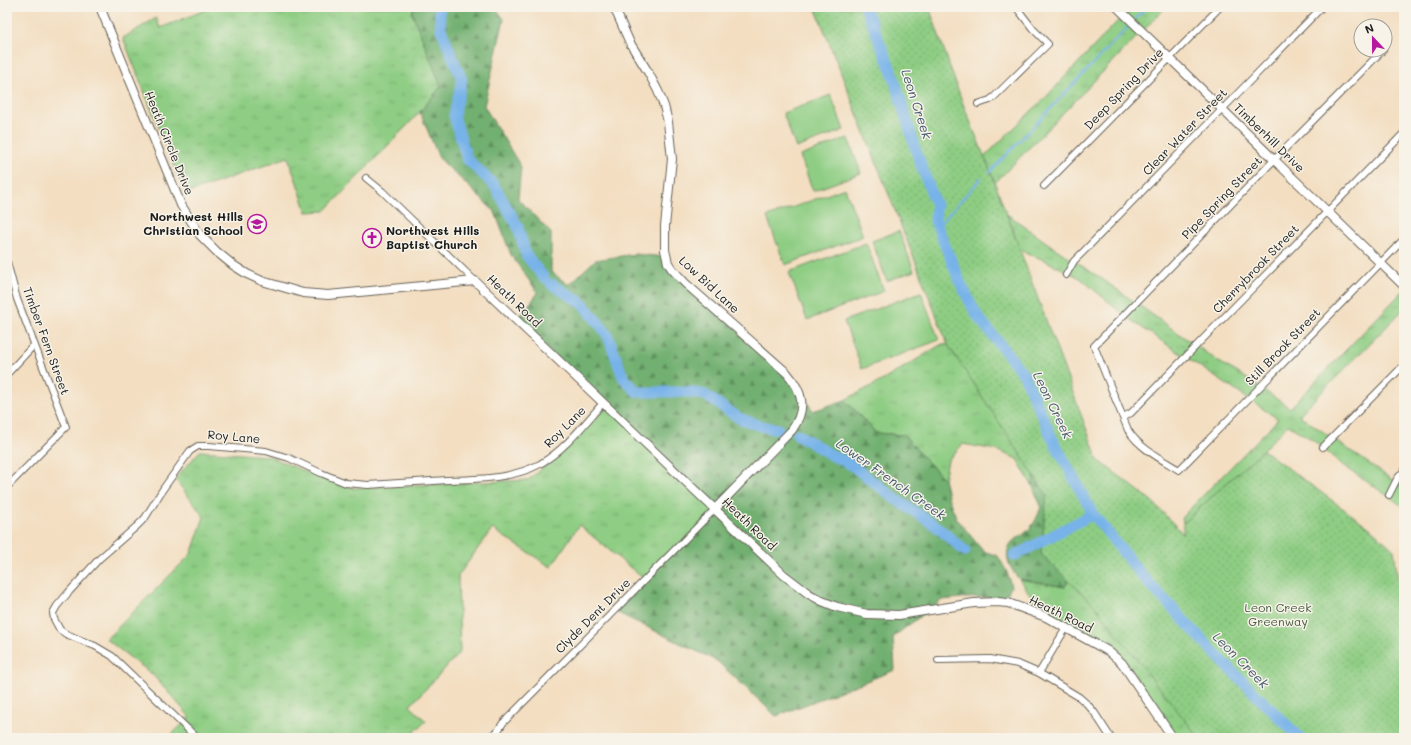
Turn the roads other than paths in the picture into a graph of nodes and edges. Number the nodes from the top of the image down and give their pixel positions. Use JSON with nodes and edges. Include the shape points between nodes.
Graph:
{"nodes":[{"id":1,"x":100,"y":7,"type":"edge"},
{"id":2,"x":614,"y":7,"type":"edge"},
{"id":3,"x":1016,"y":7,"type":"edge"},
{"id":4,"x":1117,"y":7,"type":"edge"},
{"id":5,"x":1220,"y":7,"type":"edge"},
{"id":6,"x":1322,"y":7,"type":"edge"},
{"id":7,"x":1170,"y":58,"type":"junction"},
{"id":8,"x":1375,"y":58,"type":"edge"},
{"id":9,"x":978,"y":104,"type":"dead end"},
{"id":10,"x":1223,"y":109,"type":"junction"},
{"id":11,"x":1404,"y":133,"type":"edge"},
{"id":12,"x":1274,"y":160,"type":"junction"},
{"id":13,"x":366,"y":178,"type":"dead end"},
{"id":14,"x":1044,"y":186,"type":"dead end"},
{"id":15,"x":1328,"y":211,"type":"junction"},
{"id":16,"x":1404,"y":239,"type":"edge"},
{"id":17,"x":7,"y":262,"type":"edge"},
{"id":18,"x":1380,"y":263,"type":"junction"},
{"id":19,"x":1066,"y":275,"type":"dead end"},
{"id":20,"x":475,"y":281,"type":"junction"},
{"id":21,"x":1404,"y":286,"type":"edge"},
{"id":22,"x":34,"y":345,"type":"junction"},
{"id":23,"x":1404,"y":365,"type":"edge"},
{"id":24,"x":7,"y":374,"type":"edge"},
{"id":25,"x":603,"y":402,"type":"junction"},
{"id":26,"x":1123,"y":417,"type":"junction"},
{"id":27,"x":1323,"y":447,"type":"dead end"},
{"id":28,"x":1404,"y":471,"type":"edge"},
{"id":29,"x":7,"y":487,"type":"edge"},
{"id":30,"x":1389,"y":495,"type":"dead end"},
{"id":31,"x":715,"y":509,"type":"junction"},
{"id":32,"x":1066,"y":628,"type":"junction"},
{"id":33,"x":938,"y":660,"type":"dead end"},
{"id":34,"x":1039,"y":673,"type":"junction"},
{"id":35,"x":497,"y":732,"type":"junction"},
{"id":36,"x":197,"y":738,"type":"edge"},
{"id":37,"x":487,"y":738,"type":"edge"},
{"id":38,"x":502,"y":738,"type":"edge"},
{"id":39,"x":1111,"y":738,"type":"edge"},
{"id":40,"x":1173,"y":738,"type":"edge"}],
"edges":[{"from":1,"to":20,"type":"street","name":"Heath Circle Drive","via":[[181,205],[200,235],[233,264],[262,281],[303,293],[328,295]]},
{"from":2,"to":31,"type":"street","name":"Low Bid Lane","via":[[630,43],[658,91],[668,122],[672,159],[665,226],[668,262],[685,283],[787,373],[797,386],[802,399],[800,416],[792,430]]},
{"from":3,"to":9,"type":"street","via":[[1048,44],[994,98]]},
{"from":4,"to":7,"type":"street","name":"Timberhill Drive"},
{"from":5,"to":7,"type":"street","name":"Deep Spring Drive"},
{"from":6,"to":10,"type":"street","name":"Clear Water Street"},
{"from":7,"to":10,"type":"street","name":"Timberhill Drive"},
{"from":7,"to":14,"type":"street","name":"Deep Spring Drive"},
{"from":8,"to":12,"type":"street","name":"Pipe Spring Street"},
{"from":10,"to":12,"type":"street","name":"Timberhill Drive"},
{"from":10,"to":19,"type":"street","name":"Clear Water Street","via":[[1084,250]]},
{"from":11,"to":15,"type":"street","name":"Cherrybrook Street"},
{"from":12,"to":15,"type":"street","name":"Timberhill Drive"},
{"from":12,"to":26,"type":"street","name":"Pipe Spring Street","via":[[1094,346]]},
{"from":13,"to":20,"type":"street","name":"Heath Road"},
{"from":15,"to":18,"type":"street","name":"Timberhill Drive"},
{"from":15,"to":26,"type":"street","name":"Cherrybrook Street","via":[[1131,413]]},
{"from":16,"to":18,"type":"street","name":"Still Brook Street"},
{"from":17,"to":22,"type":"street","name":"Timber Fern Street"},
{"from":18,"to":21,"type":"street","name":"Timberhill Drive"},
{"from":18,"to":26,"type":"street","name":"Still Brook Street","via":[[1179,470],[1137,442]]},
{"from":20,"to":25,"type":"street","name":"Heath Road"},
{"from":22,"to":24,"type":"street"},
{"from":22,"to":29,"type":"street","name":"Timber Fern Street","via":[[66,427]]},
{"from":23,"to":27,"type":"street"},
{"from":25,"to":31,"type":"street","name":"Heath Road"},
{"from":25,"to":36,"type":"street","name":"Roy Lane","via":[[550,457],[520,472],[491,478],[354,484],[266,451],[198,446],[190,451],[138,526],[99,559],[68,593],[54,612],[54,619],[60,630],[66,634],[112,656]]},
{"from":28,"to":30,"type":"street","via":[[1396,479]]},
{"from":31,"to":32,"type":"street","name":"Heath Road","via":[[796,585],[837,607],[867,614],[899,615],[974,603],[997,602],[1017,606]]},
{"from":31,"to":35,"type":"street","name":"Clyde Dent Drive"},
{"from":32,"to":34,"type":"street"},
{"from":32,"to":40,"type":"street","name":"Heath Road","via":[[1119,660]]},
{"from":33,"to":34,"type":"street","via":[[990,659],[1018,664]]},
{"from":34,"to":39,"type":"street","via":[[1087,704]]},
{"from":35,"to":37,"type":"street","name":"Clyde Dent Drive"},
{"from":35,"to":38,"type":"street"}]}
